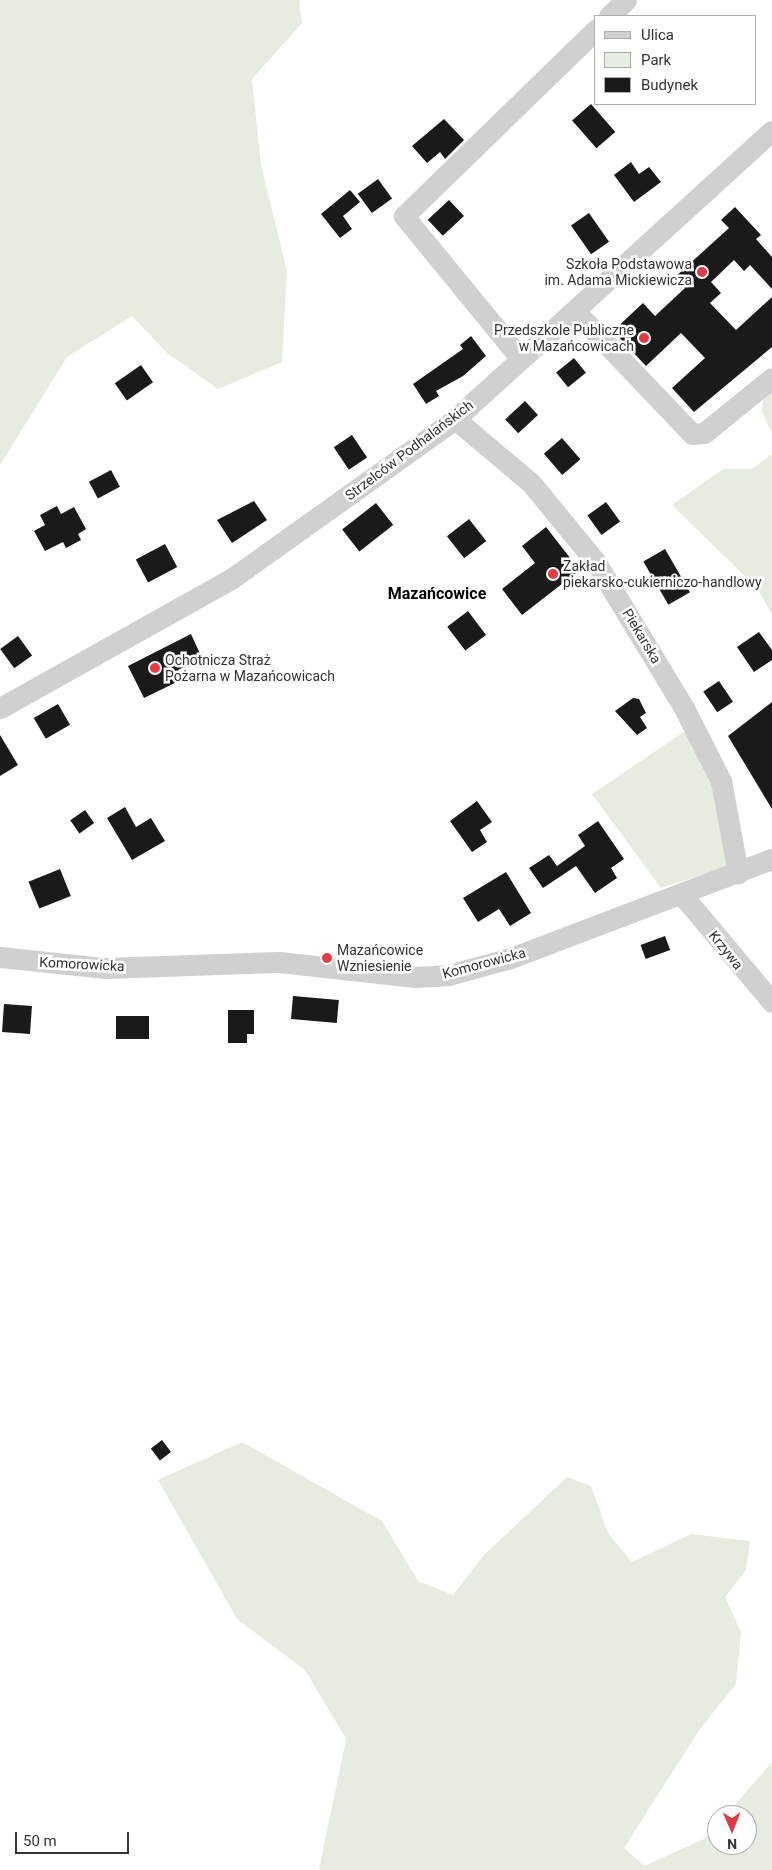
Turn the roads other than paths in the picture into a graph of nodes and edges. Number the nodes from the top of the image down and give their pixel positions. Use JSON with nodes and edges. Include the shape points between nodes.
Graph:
{"nodes":[{"id":1,"x":626,"y":0,"type":"edge"},
{"id":2,"x":610,"y":15,"type":"edge"},
{"id":3,"x":594,"y":31,"type":"edge"},
{"id":4,"x":772,"y":131,"type":"edge"},
{"id":5,"x":575,"y":310,"type":"junction"},
{"id":6,"x":521,"y":359,"type":"junction"},
{"id":7,"x":772,"y":378,"type":"edge"},
{"id":8,"x":455,"y":419,"type":"junction"},
{"id":9,"x":0,"y":708,"type":"edge"},
{"id":10,"x":772,"y":859,"type":"edge"},
{"id":11,"x":738,"y":873,"type":"junction"},
{"id":12,"x":683,"y":896,"type":"junction"},
{"id":13,"x":0,"y":957,"type":"edge"},
{"id":14,"x":772,"y":1002,"type":"edge"}],
"edges":[{"from":1,"to":2,"type":"street"},
{"from":3,"to":6,"type":"street","via":[[404,216]]},
{"from":4,"to":5,"type":"street","name":"Strzelców Podhalańskich"},
{"from":5,"to":6,"type":"street","name":"Strzelców Podhalańskich"},
{"from":5,"to":7,"type":"street","via":[[692,434],[704,433]]},
{"from":6,"to":8,"type":"street","name":"Strzelców Podhalańskich"},
{"from":8,"to":9,"type":"street","name":"Strzelców Podhalańskich","via":[[231,579]]},
{"from":8,"to":11,"type":"street","name":"Piekarska","via":[[531,483],[595,561],[684,708],[721,781]]},
{"from":10,"to":11,"type":"street","name":"Komorowicka"},
{"from":11,"to":12,"type":"street","name":"Komorowicka"},
{"from":12,"to":13,"type":"street","name":"Komorowicka","via":[[511,958],[448,975],[415,977],[279,962],[105,968]]},
{"from":12,"to":14,"type":"street","name":"Krzywa"}]}
